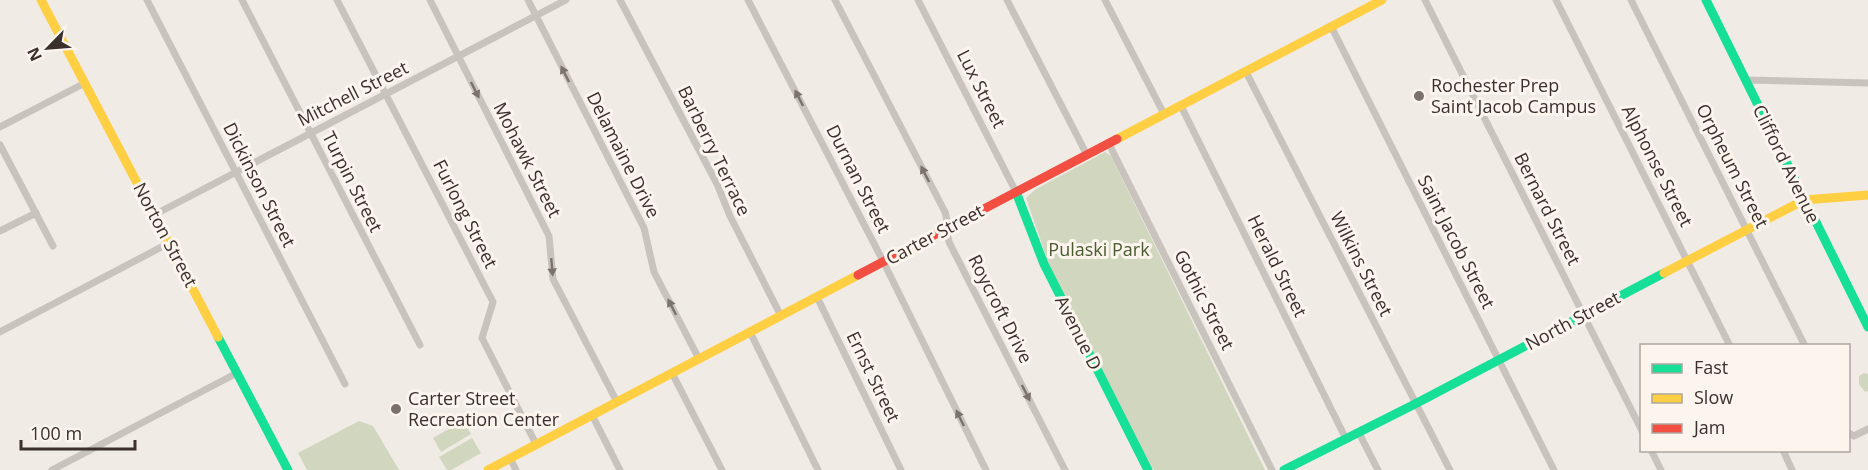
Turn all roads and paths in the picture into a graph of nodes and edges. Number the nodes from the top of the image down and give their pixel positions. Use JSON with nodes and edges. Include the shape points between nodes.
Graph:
{"nodes":[{"id":1,"x":41,"y":0,"type":"edge"},
{"id":2,"x":147,"y":0,"type":"edge"},
{"id":3,"x":242,"y":0,"type":"edge"},
{"id":4,"x":337,"y":0,"type":"edge"},
{"id":5,"x":430,"y":0,"type":"edge"},
{"id":6,"x":528,"y":0,"type":"edge"},
{"id":7,"x":566,"y":0,"type":"edge"},
{"id":8,"x":620,"y":0,"type":"edge"},
{"id":9,"x":748,"y":0,"type":"edge"},
{"id":10,"x":835,"y":0,"type":"edge"},
{"id":11,"x":918,"y":0,"type":"edge"},
{"id":12,"x":1007,"y":0,"type":"edge"},
{"id":13,"x":1105,"y":0,"type":"edge"},
{"id":14,"x":1382,"y":0,"type":"edge"},
{"id":15,"x":1425,"y":0,"type":"edge"},
{"id":16,"x":1556,"y":0,"type":"edge"},
{"id":17,"x":1631,"y":0,"type":"edge"},
{"id":18,"x":1706,"y":0,"type":"edge"},
{"id":19,"x":536,"y":15,"type":"junction"},
{"id":20,"x":1331,"y":26,"type":"junction"},
{"id":21,"x":458,"y":56,"type":"junction"},
{"id":22,"x":1246,"y":72,"type":"junction"},
{"id":23,"x":1745,"y":80,"type":"junction"},
{"id":24,"x":85,"y":83,"type":"junction"},
{"id":25,"x":1868,"y":83,"type":"edge"},
{"id":26,"x":386,"y":94,"type":"junction"},
{"id":27,"x":1181,"y":106,"type":"junction"},
{"id":28,"x":1164,"y":114,"type":"junction"},
{"id":29,"x":0,"y":127,"type":"edge"},
{"id":30,"x":310,"y":133,"type":"junction"},
{"id":31,"x":1109,"y":144,"type":"junction"},
{"id":32,"x":0,"y":145,"type":"edge"},
{"id":33,"x":1087,"y":155,"type":"junction"},
{"id":34,"x":236,"y":172,"type":"junction"},
{"id":35,"x":1016,"y":192,"type":"junction"},
{"id":36,"x":1868,"y":195,"type":"edge"},
{"id":37,"x":1804,"y":200,"type":"junction"},
{"id":38,"x":36,"y":213,"type":"junction"},
{"id":39,"x":154,"y":215,"type":"junction"},
{"id":40,"x":948,"y":228,"type":"junction"},
{"id":41,"x":1747,"y":230,"type":"junction"},
{"id":42,"x":0,"y":231,"type":"edge"},
{"id":43,"x":169,"y":243,"type":"junction"},
{"id":44,"x":53,"y":246,"type":"dead end"},
{"id":45,"x":883,"y":261,"type":"junction"},
{"id":46,"x":1687,"y":261,"type":"junction"},
{"id":47,"x":817,"y":297,"type":"junction"},
{"id":48,"x":1584,"y":315,"type":"junction"},
{"id":49,"x":781,"y":316,"type":"junction"},
{"id":50,"x":1868,"y":327,"type":"edge"},
{"id":51,"x":0,"y":332,"type":"edge"},
{"id":52,"x":750,"y":332,"type":"junction"},
{"id":53,"x":1729,"y":344,"type":"edge"},
{"id":54,"x":1804,"y":344,"type":"edge"},
{"id":55,"x":420,"y":345,"type":"dead end"},
{"id":56,"x":699,"y":360,"type":"junction"},
{"id":57,"x":1498,"y":361,"type":"junction"},
{"id":58,"x":237,"y":373,"type":"junction"},
{"id":59,"x":672,"y":373,"type":"junction"},
{"id":60,"x":345,"y":384,"type":"dead end"},
{"id":61,"x":617,"y":402,"type":"junction"},
{"id":62,"x":1415,"y":404,"type":"junction"},
{"id":63,"x":592,"y":415,"type":"junction"},
{"id":64,"x":1640,"y":429,"type":"edge"},
{"id":65,"x":1868,"y":429,"type":"edge"},
{"id":66,"x":1359,"y":433,"type":"junction"},
{"id":67,"x":1850,"y":434,"type":"edge"},
{"id":68,"x":1346,"y":439,"type":"junction"},
{"id":69,"x":536,"y":444,"type":"junction"},
{"id":70,"x":1652,"y":452,"type":"edge"},
{"id":71,"x":1784,"y":452,"type":"edge"},
{"id":72,"x":510,"y":458,"type":"junction"},
{"id":73,"x":52,"y":470,"type":"edge"},
{"id":74,"x":288,"y":470,"type":"edge"},
{"id":75,"x":488,"y":470,"type":"edge"},
{"id":76,"x":516,"y":470,"type":"edge"},
{"id":77,"x":620,"y":470,"type":"edge"},
{"id":78,"x":722,"y":470,"type":"edge"},
{"id":79,"x":818,"y":470,"type":"edge"},
{"id":80,"x":902,"y":470,"type":"edge"},
{"id":81,"x":986,"y":470,"type":"edge"},
{"id":82,"x":1065,"y":470,"type":"edge"},
{"id":83,"x":1148,"y":470,"type":"edge"},
{"id":84,"x":1272,"y":470,"type":"edge"},
{"id":85,"x":1284,"y":470,"type":"edge"},
{"id":86,"x":1378,"y":470,"type":"edge"},
{"id":87,"x":1450,"y":470,"type":"edge"},
{"id":88,"x":1554,"y":470,"type":"edge"},
{"id":89,"x":1661,"y":470,"type":"edge"},
{"id":90,"x":1792,"y":470,"type":"edge"}],
"edges":[{"from":1,"to":24,"type":"main road","name":"Norton Street"},
{"from":2,"to":34,"type":"street","name":"Dickinson Street"},
{"from":3,"to":30,"type":"street","name":"Turpin Street"},
{"from":4,"to":26,"type":"street","name":"Furlong Street"},
{"from":5,"to":21,"type":"street","name":"Mohawk Street"},
{"from":6,"to":19,"type":"street","name":"Delamaine Drive"},
{"from":7,"to":19,"type":"street","name":"Mitchell Street"},
{"from":8,"to":49,"type":"street","name":"Barberry Terrace"},
{"from":45,"to":9,"type":"street","name":"Durnan Street","one_way":true},
{"from":40,"to":10,"type":"street","name":"Roycroft Drive","one_way":true,"via":[[945,212]]},
{"from":11,"to":35,"type":"street","name":"Lux Street"},
{"from":12,"to":33,"type":"street"},
{"from":13,"to":28,"type":"street"},
{"from":14,"to":20,"type":"main road","name":"Carter Street"},
{"from":15,"to":48,"type":"street","name":"Bernard Street"},
{"from":16,"to":46,"type":"street","name":"Alphonse Street"},
{"from":17,"to":41,"type":"street","name":"Orpheum Street"},
{"from":18,"to":23,"type":"main road","name":"Clifford Avenue"},
{"from":19,"to":21,"type":"street","name":"Mitchell Street"},
{"from":56,"to":19,"type":"street","name":"Delamaine Drive","one_way":true,"via":[[654,272],[644,228]]},
{"from":20,"to":22,"type":"main road","name":"Carter Street"},
{"from":20,"to":57,"type":"street","name":"Saint Jacob Street"},
{"from":21,"to":26,"type":"street","name":"Mitchell Street"},
{"from":21,"to":61,"type":"street","name":"Mohawk Street","one_way":true,"via":[[549,236],[553,279]]},
{"from":22,"to":27,"type":"main road","name":"Carter Street"},
{"from":22,"to":62,"type":"street","name":"Wilkins Street"},
{"from":23,"to":25,"type":"street"},
{"from":23,"to":37,"type":"main road","name":"Clifford Avenue"},
{"from":24,"to":29,"type":"street"},
{"from":24,"to":39,"type":"main road","name":"Norton Street"},
{"from":26,"to":30,"type":"street","name":"Mitchell Street"},
{"from":26,"to":69,"type":"street","name":"Furlong Street","via":[[493,302],[482,338]]},
{"from":27,"to":28,"type":"main road","name":"Carter Street"},
{"from":27,"to":68,"type":"street","name":"Herald Street"},
{"from":28,"to":31,"type":"main road","name":"Carter Street"},
{"from":30,"to":34,"type":"street","name":"Mitchell Street"},
{"from":30,"to":55,"type":"street","name":"Turpin Street"},
{"from":31,"to":33,"type":"main road","name":"Carter Street"},
{"from":31,"to":84,"type":"street","name":"Gothic Street"},
{"from":32,"to":38,"type":"street"},
{"from":33,"to":35,"type":"main road","name":"Carter Street"},
{"from":34,"to":39,"type":"street","name":"Mitchell Street"},
{"from":34,"to":60,"type":"street","name":"Dickinson Street"},
{"from":35,"to":40,"type":"main road","name":"Carter Street"},
{"from":35,"to":83,"type":"main road","name":"Avenue D","via":[[1044,264]]},
{"from":36,"to":37,"type":"main road","name":"North Street"},
{"from":37,"to":41,"type":"main road","name":"North Street"},
{"from":37,"to":50,"type":"main road","name":"Clifford Avenue"},
{"from":38,"to":42,"type":"street"},
{"from":38,"to":44,"type":"street"},
{"from":39,"to":43,"type":"main road","name":"Norton Street"},
{"from":40,"to":45,"type":"main road","name":"Carter Street"},
{"from":40,"to":82,"type":"street","name":"Roycroft Drive","one_way":true,"via":[[946,237]]},
{"from":41,"to":46,"type":"main road","name":"North Street"},
{"from":41,"to":54,"type":"street","name":"Orpheum Street"},
{"from":43,"to":51,"type":"street"},
{"from":43,"to":58,"type":"main road","name":"Norton Street"},
{"from":45,"to":47,"type":"main road","name":"Carter Street"},
{"from":81,"to":45,"type":"street","name":"Durnan Street","one_way":true},
{"from":46,"to":48,"type":"main road","name":"North Street"},
{"from":46,"to":53,"type":"street","name":"Alphonse Street"},
{"from":47,"to":49,"type":"main road","name":"Carter Street"},
{"from":47,"to":80,"type":"street","name":"Ernst Street"},
{"from":48,"to":57,"type":"main road","name":"North Street"},
{"from":48,"to":64,"type":"street","name":"Bernard Street"},
{"from":49,"to":52,"type":"main road","name":"Carter Street"},
{"from":52,"to":56,"type":"main road","name":"Carter Street"},
{"from":52,"to":79,"type":"street"},
{"from":56,"to":59,"type":"main road","name":"Carter Street"},
{"from":57,"to":62,"type":"main road","name":"North Street"},
{"from":57,"to":88,"type":"street","name":"Saint Jacob Street"},
{"from":58,"to":73,"type":"street"},
{"from":58,"to":74,"type":"main road","name":"Norton Street"},
{"from":59,"to":61,"type":"main road","name":"Carter Street"},
{"from":59,"to":78,"type":"street"},
{"from":61,"to":63,"type":"main road","name":"Carter Street"},
{"from":62,"to":66,"type":"main road","name":"North Street"},
{"from":62,"to":87,"type":"street","name":"Wilkins Street"},
{"from":63,"to":69,"type":"main road","name":"Carter Street"},
{"from":63,"to":77,"type":"street"},
{"from":65,"to":67,"type":"street"},
{"from":66,"to":68,"type":"main road","name":"North Street"},
{"from":66,"to":86,"type":"street"},
{"from":68,"to":85,"type":"main road","name":"North Street"},
{"from":69,"to":72,"type":"main road","name":"Carter Street"},
{"from":70,"to":89,"type":"street"},
{"from":71,"to":90,"type":"street"},
{"from":72,"to":75,"type":"main road","name":"Carter Street"},
{"from":72,"to":76,"type":"street"}]}
